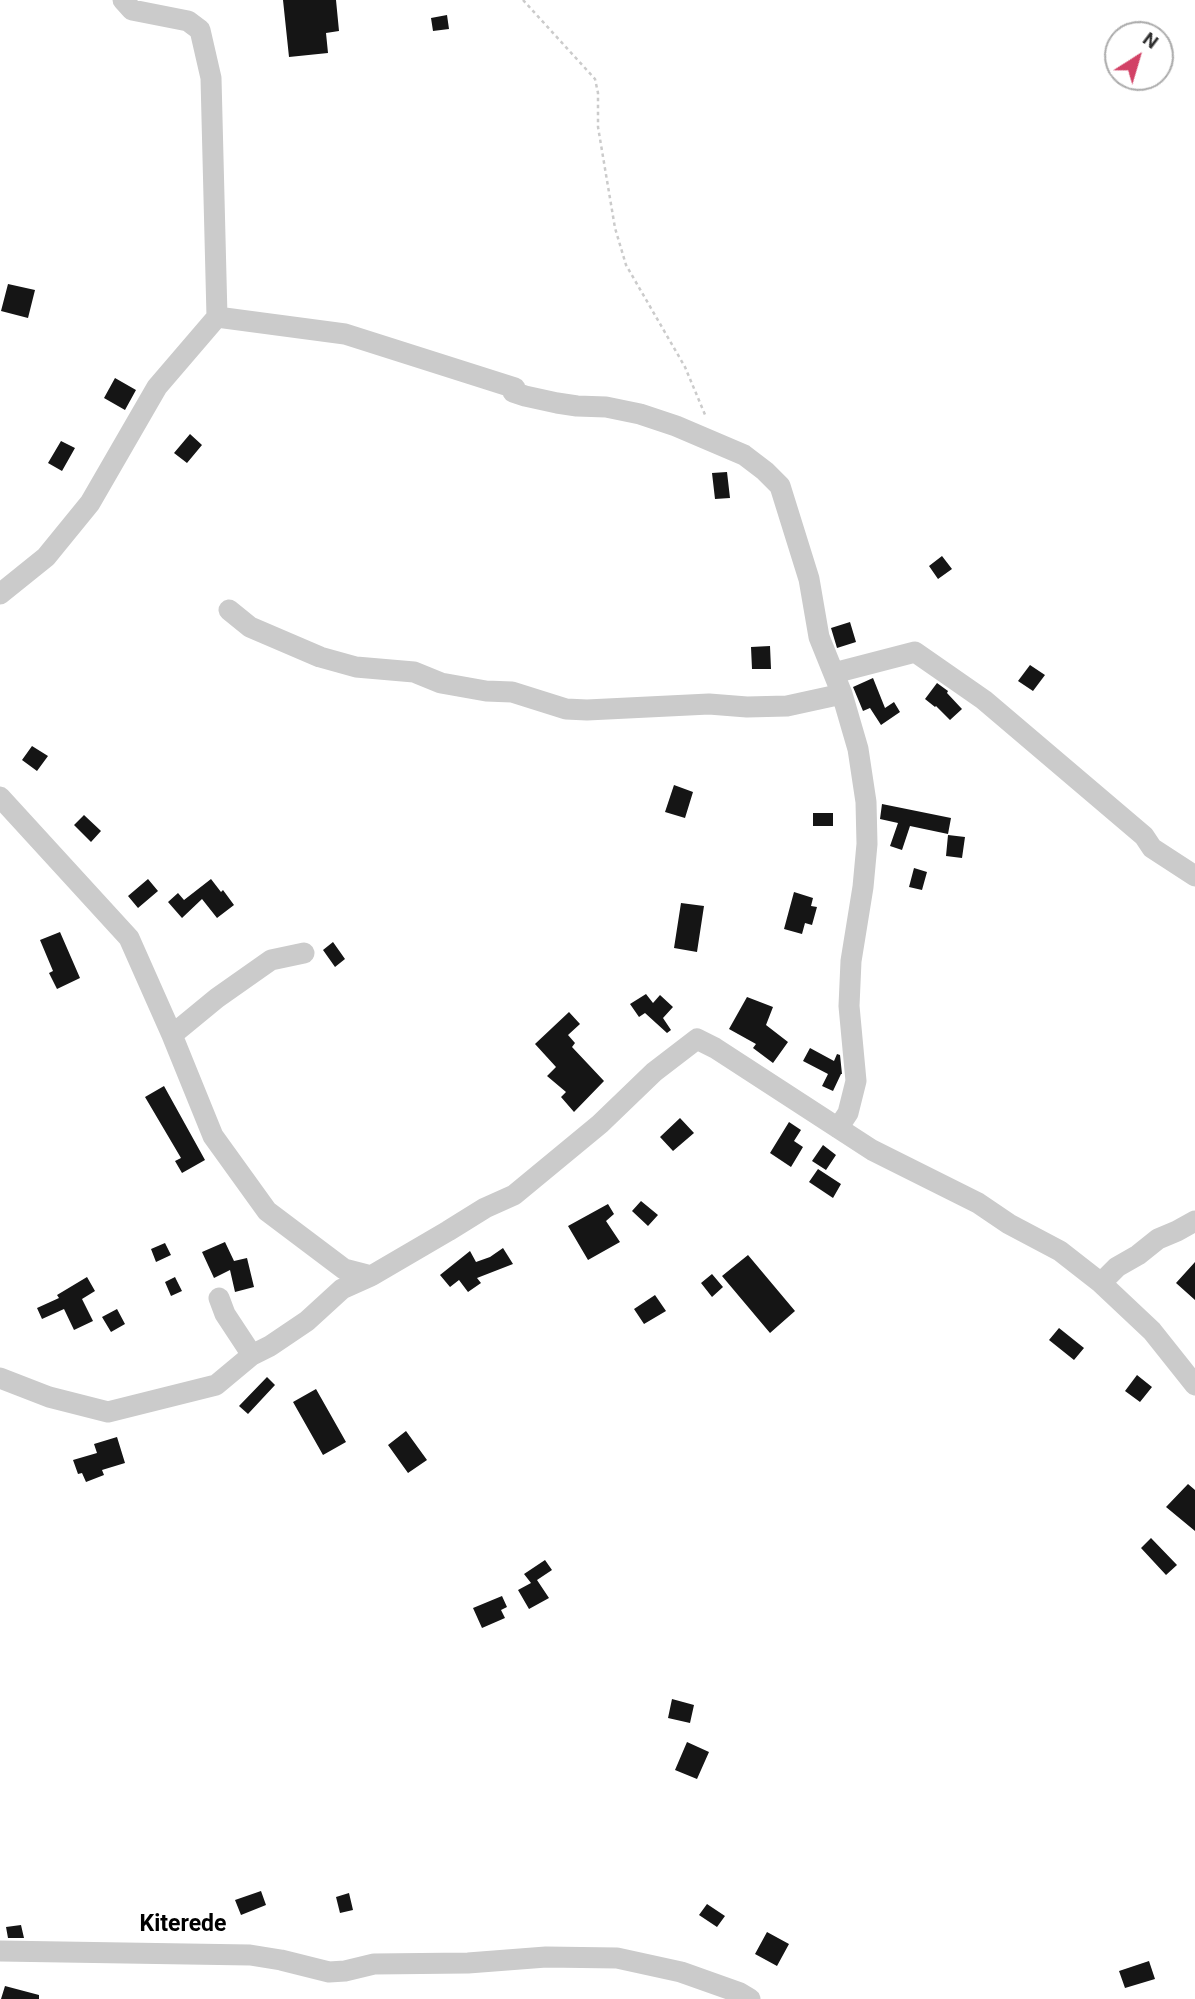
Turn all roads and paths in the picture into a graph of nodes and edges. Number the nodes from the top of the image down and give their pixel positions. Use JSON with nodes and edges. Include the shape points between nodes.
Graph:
{"nodes":[{"id":1,"x":123,"y":0,"type":"edge"},
{"id":2,"x":523,"y":0,"type":"edge"},
{"id":3,"x":216,"y":317,"type":"junction"},
{"id":4,"x":716,"y":443,"type":"junction"},
{"id":5,"x":0,"y":594,"type":"edge"},
{"id":6,"x":229,"y":610,"type":"dead end"},
{"id":7,"x":834,"y":673,"type":"junction"},
{"id":8,"x":842,"y":694,"type":"junction"},
{"id":9,"x":0,"y":797,"type":"edge"},
{"id":10,"x":1195,"y":876,"type":"edge"},
{"id":11,"x":304,"y":953,"type":"dead end"},
{"id":12,"x":172,"y":1035,"type":"junction"},
{"id":13,"x":838,"y":1128,"type":"junction"},
{"id":14,"x":1195,"y":1221,"type":"edge"},
{"id":15,"x":371,"y":1276,"type":"junction"},
{"id":16,"x":1101,"y":1283,"type":"junction"},
{"id":17,"x":219,"y":1298,"type":"dead end"},
{"id":18,"x":252,"y":1355,"type":"junction"},
{"id":19,"x":0,"y":1378,"type":"edge"},
{"id":20,"x":1195,"y":1384,"type":"edge"},
{"id":21,"x":0,"y":1951,"type":"edge"},
{"id":22,"x":750,"y":1999,"type":"edge"}],
"edges":[{"from":1,"to":3,"type":"street","via":[[132,10],[188,21],[200,30],[211,78]]},
{"from":2,"to":4,"type":"path","via":[[594,79],[615,228],[626,265],[685,367]]},
{"from":3,"to":4,"type":"street","via":[[345,334],[525,396],[640,414]]},
{"from":3,"to":5,"type":"street","via":[[157,387],[90,503],[46,558]]},
{"from":4,"to":7,"type":"street","via":[[744,456],[780,486]]},
{"from":6,"to":8,"type":"street","via":[[250,627],[320,657],[356,667],[414,672],[442,683],[512,692],[566,709],[787,706]]},
{"from":7,"to":8,"type":"street"},
{"from":7,"to":10,"type":"street","via":[[915,652],[984,700],[1144,836],[1152,848]]},
{"from":8,"to":13,"type":"street","via":[[858,749],[867,844],[851,961],[849,1006],[856,1082],[848,1113]]},
{"from":9,"to":12,"type":"street","via":[[129,937]]},
{"from":11,"to":12,"type":"street","via":[[271,960]]},
{"from":12,"to":15,"type":"street","via":[[213,1136],[267,1211],[344,1269]]},
{"from":13,"to":15,"type":"street","via":[[696,1039],[514,1195]]},
{"from":13,"to":16,"type":"street","via":[[1060,1251]]},
{"from":14,"to":16,"type":"street","via":[[1158,1239]]},
{"from":15,"to":18,"type":"street","via":[[342,1289],[307,1321]]},
{"from":16,"to":20,"type":"street","via":[[1152,1331]]},
{"from":17,"to":18,"type":"street"},
{"from":18,"to":19,"type":"street","via":[[216,1385],[108,1412]]},
{"from":21,"to":22,"type":"street","via":[[250,1955],[329,1972],[374,1964],[617,1958],[681,1972]]}]}
